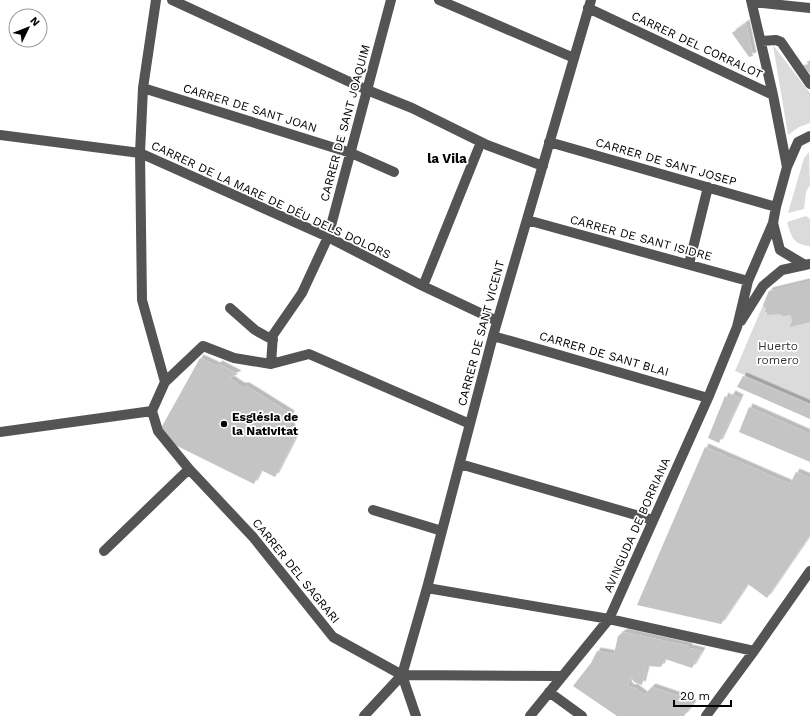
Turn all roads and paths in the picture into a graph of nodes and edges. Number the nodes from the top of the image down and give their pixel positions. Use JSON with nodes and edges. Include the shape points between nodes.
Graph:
{"nodes":[{"id":1,"x":156,"y":0,"type":"edge"},
{"id":2,"x":172,"y":0,"type":"edge"},
{"id":3,"x":391,"y":0,"type":"edge"},
{"id":4,"x":439,"y":0,"type":"edge"},
{"id":5,"x":751,"y":1,"type":"edge"},
{"id":6,"x":589,"y":4,"type":"edge"},
{"id":7,"x":810,"y":8,"type":"edge"},
{"id":8,"x":761,"y":41,"type":"junction"},
{"id":9,"x":574,"y":58,"type":"junction"},
{"id":10,"x":810,"y":84,"type":"edge"},
{"id":11,"x":143,"y":88,"type":"junction"},
{"id":12,"x":368,"y":90,"type":"junction"},
{"id":13,"x":774,"y":95,"type":"junction"},
{"id":14,"x":0,"y":136,"type":"edge"},
{"id":15,"x":810,"y":136,"type":"edge"},
{"id":16,"x":481,"y":142,"type":"junction"},
{"id":17,"x":549,"y":142,"type":"junction"},
{"id":18,"x":140,"y":153,"type":"junction"},
{"id":19,"x":351,"y":153,"type":"junction"},
{"id":20,"x":542,"y":166,"type":"junction"},
{"id":21,"x":787,"y":167,"type":"junction"},
{"id":22,"x":394,"y":172,"type":"dead end"},
{"id":23,"x":708,"y":187,"type":"junction"},
{"id":24,"x":776,"y":207,"type":"junction"},
{"id":25,"x":526,"y":220,"type":"junction"},
{"id":26,"x":773,"y":223,"type":"junction"},
{"id":27,"x":328,"y":237,"type":"junction"},
{"id":28,"x":689,"y":264,"type":"junction"},
{"id":29,"x":807,"y":264,"type":"edge"},
{"id":30,"x":748,"y":281,"type":"junction"},
{"id":31,"x":423,"y":286,"type":"junction"},
{"id":32,"x":230,"y":308,"type":"dead end"},
{"id":33,"x":497,"y":321,"type":"junction"},
{"id":34,"x":737,"y":327,"type":"junction"},
{"id":35,"x":493,"y":336,"type":"junction"},
{"id":36,"x":273,"y":338,"type":"junction"},
{"id":37,"x":271,"y":364,"type":"junction"},
{"id":38,"x":165,"y":382,"type":"junction"},
{"id":39,"x":708,"y":398,"type":"junction"},
{"id":40,"x":152,"y":411,"type":"junction"},
{"id":41,"x":470,"y":424,"type":"junction"},
{"id":42,"x":0,"y":432,"type":"edge"},
{"id":43,"x":460,"y":464,"type":"junction"},
{"id":44,"x":189,"y":469,"type":"junction"},
{"id":45,"x":373,"y":510,"type":"dead end"},
{"id":46,"x":653,"y":520,"type":"junction"},
{"id":47,"x":442,"y":531,"type":"junction"},
{"id":48,"x":104,"y":551,"type":"dead end"},
{"id":49,"x":810,"y":571,"type":"edge"},
{"id":50,"x":427,"y":588,"type":"junction"},
{"id":51,"x":609,"y":618,"type":"junction"},
{"id":52,"x":754,"y":651,"type":"junction"},
{"id":53,"x":402,"y":675,"type":"junction"},
{"id":54,"x":562,"y":676,"type":"junction"},
{"id":55,"x":549,"y":692,"type":"junction"},
{"id":56,"x":364,"y":716,"type":"edge"},
{"id":57,"x":416,"y":716,"type":"edge"},
{"id":58,"x":530,"y":716,"type":"edge"},
{"id":59,"x":582,"y":716,"type":"edge"},
{"id":60,"x":706,"y":716,"type":"edge"}],
"edges":[{"from":1,"to":11,"type":"street"},
{"from":2,"to":12,"type":"street"},
{"from":3,"to":12,"type":"street","name":"CARRER DE SANT JOAQUIM"},
{"from":4,"to":9,"type":"street"},
{"from":5,"to":7,"type":"street"},
{"from":5,"to":8,"type":"street"},
{"from":6,"to":9,"type":"street","name":"CARRER DE SANT VICENT"},
{"from":6,"to":13,"type":"street","name":"CARRER DEL CORRALOT"},
{"from":8,"to":10,"type":"street","via":[[781,42]]},
{"from":8,"to":13,"type":"street"},
{"from":9,"to":17,"type":"street","name":"CARRER DE SANT VICENT"},
{"from":11,"to":18,"type":"street"},
{"from":11,"to":19,"type":"street","name":"CARRER DE SANT JOAN"},
{"from":12,"to":16,"type":"street","via":[[412,108]]},
{"from":12,"to":19,"type":"street","name":"CARRER DE SANT JOAQUIM"},
{"from":13,"to":21,"type":"street"},
{"from":14,"to":18,"type":"street","name":"CARRER DE LA MARE DE DÉU DELS DOLORS"},
{"from":15,"to":21,"type":"street","via":[[798,142]]},
{"from":16,"to":20,"type":"street"},
{"from":16,"to":31,"type":"street"},
{"from":17,"to":20,"type":"street","name":"CARRER DE SANT VICENT"},
{"from":17,"to":23,"type":"street","name":"CARRER DE SANT JOSEP"},
{"from":18,"to":27,"type":"street","name":"CARRER DE LA MARE DE DÉU DELS DOLORS"},
{"from":18,"to":38,"type":"street","via":[[142,300]]},
{"from":19,"to":22,"type":"street","name":"CARRER DE SANT JOAN"},
{"from":19,"to":27,"type":"street","name":"CARRER DE SANT JOAQUIM"},
{"from":20,"to":25,"type":"street","name":"CARRER DE SANT VICENT"},
{"from":21,"to":24,"type":"street"},
{"from":23,"to":24,"type":"street","name":"CARRER DE SANT JOSEP"},
{"from":23,"to":28,"type":"street"},
{"from":24,"to":26,"type":"street"},
{"from":25,"to":28,"type":"street","name":"CARRER DE SANT ISIDRE"},
{"from":25,"to":33,"type":"street","name":"CARRER DE SANT VICENT"},
{"from":26,"to":29,"type":"street","via":[[780,250]]},
{"from":26,"to":30,"type":"street","name":"AVINGUDA DE BORRIANA"},
{"from":27,"to":31,"type":"street","name":"CARRER DE LA MARE DE DÉU DELS DOLORS"},
{"from":27,"to":36,"type":"street","name":"CARRER DE SANT JOAQUIM","via":[[302,293]]},
{"from":28,"to":30,"type":"street","name":"CARRER DE SANT ISIDRE"},
{"from":29,"to":34,"type":"street","name":"AVINGUDA DE BORRIANA","via":[[782,270],[763,286]]},
{"from":30,"to":34,"type":"street","name":"AVINGUDA DE BORRIANA"},
{"from":31,"to":33,"type":"street","name":"CARRER DE LA MARE DE DÉU DELS DOLORS"},
{"from":32,"to":36,"type":"street","via":[[255,330]]},
{"from":33,"to":35,"type":"street","name":"CARRER DE SANT VICENT"},
{"from":34,"to":39,"type":"street","name":"AVINGUDA DE BORRIANA"},
{"from":35,"to":39,"type":"street","name":"CARRER DE SANT BLAI"},
{"from":35,"to":41,"type":"street","name":"CARRER DE SANT VICENT"},
{"from":36,"to":37,"type":"street"},
{"from":37,"to":38,"type":"street","via":[[234,358],[203,346]]},
{"from":37,"to":41,"type":"street","via":[[309,354]]},
{"from":38,"to":40,"type":"street"},
{"from":39,"to":46,"type":"street","name":"AVINGUDA DE BORRIANA"},
{"from":40,"to":42,"type":"street"},
{"from":40,"to":44,"type":"street","name":"CARRER DEL SAGRARI","via":[[158,431]]},
{"from":41,"to":43,"type":"street","name":"CARRER DE SANT VICENT"},
{"from":43,"to":46,"type":"street"},
{"from":43,"to":47,"type":"street","name":"CARRER DE SANT VICENT"},
{"from":44,"to":48,"type":"street"},
{"from":44,"to":53,"type":"street","name":"CARRER DEL SAGRARI","via":[[253,537],[333,637]]},
{"from":45,"to":47,"type":"street"},
{"from":46,"to":51,"type":"street","name":"AVINGUDA DE BORRIANA"},
{"from":47,"to":50,"type":"street","name":"CARRER DE SANT VICENT"},
{"from":49,"to":52,"type":"street"},
{"from":50,"to":51,"type":"street"},
{"from":50,"to":53,"type":"street","name":"CARRER DE SANT VICENT"},
{"from":51,"to":52,"type":"street"},
{"from":51,"to":54,"type":"street","name":"AVINGUDA DE BORRIANA"},
{"from":52,"to":60,"type":"street"},
{"from":53,"to":54,"type":"street","name":"CARRER DEL SAGRARI"},
{"from":53,"to":56,"type":"street"},
{"from":53,"to":57,"type":"street"},
{"from":54,"to":55,"type":"street","name":"AVINGUDA DE BORRIANA"},
{"from":55,"to":58,"type":"street","name":"AVINGUDA DE BORRIANA"},
{"from":55,"to":59,"type":"street"}]}
